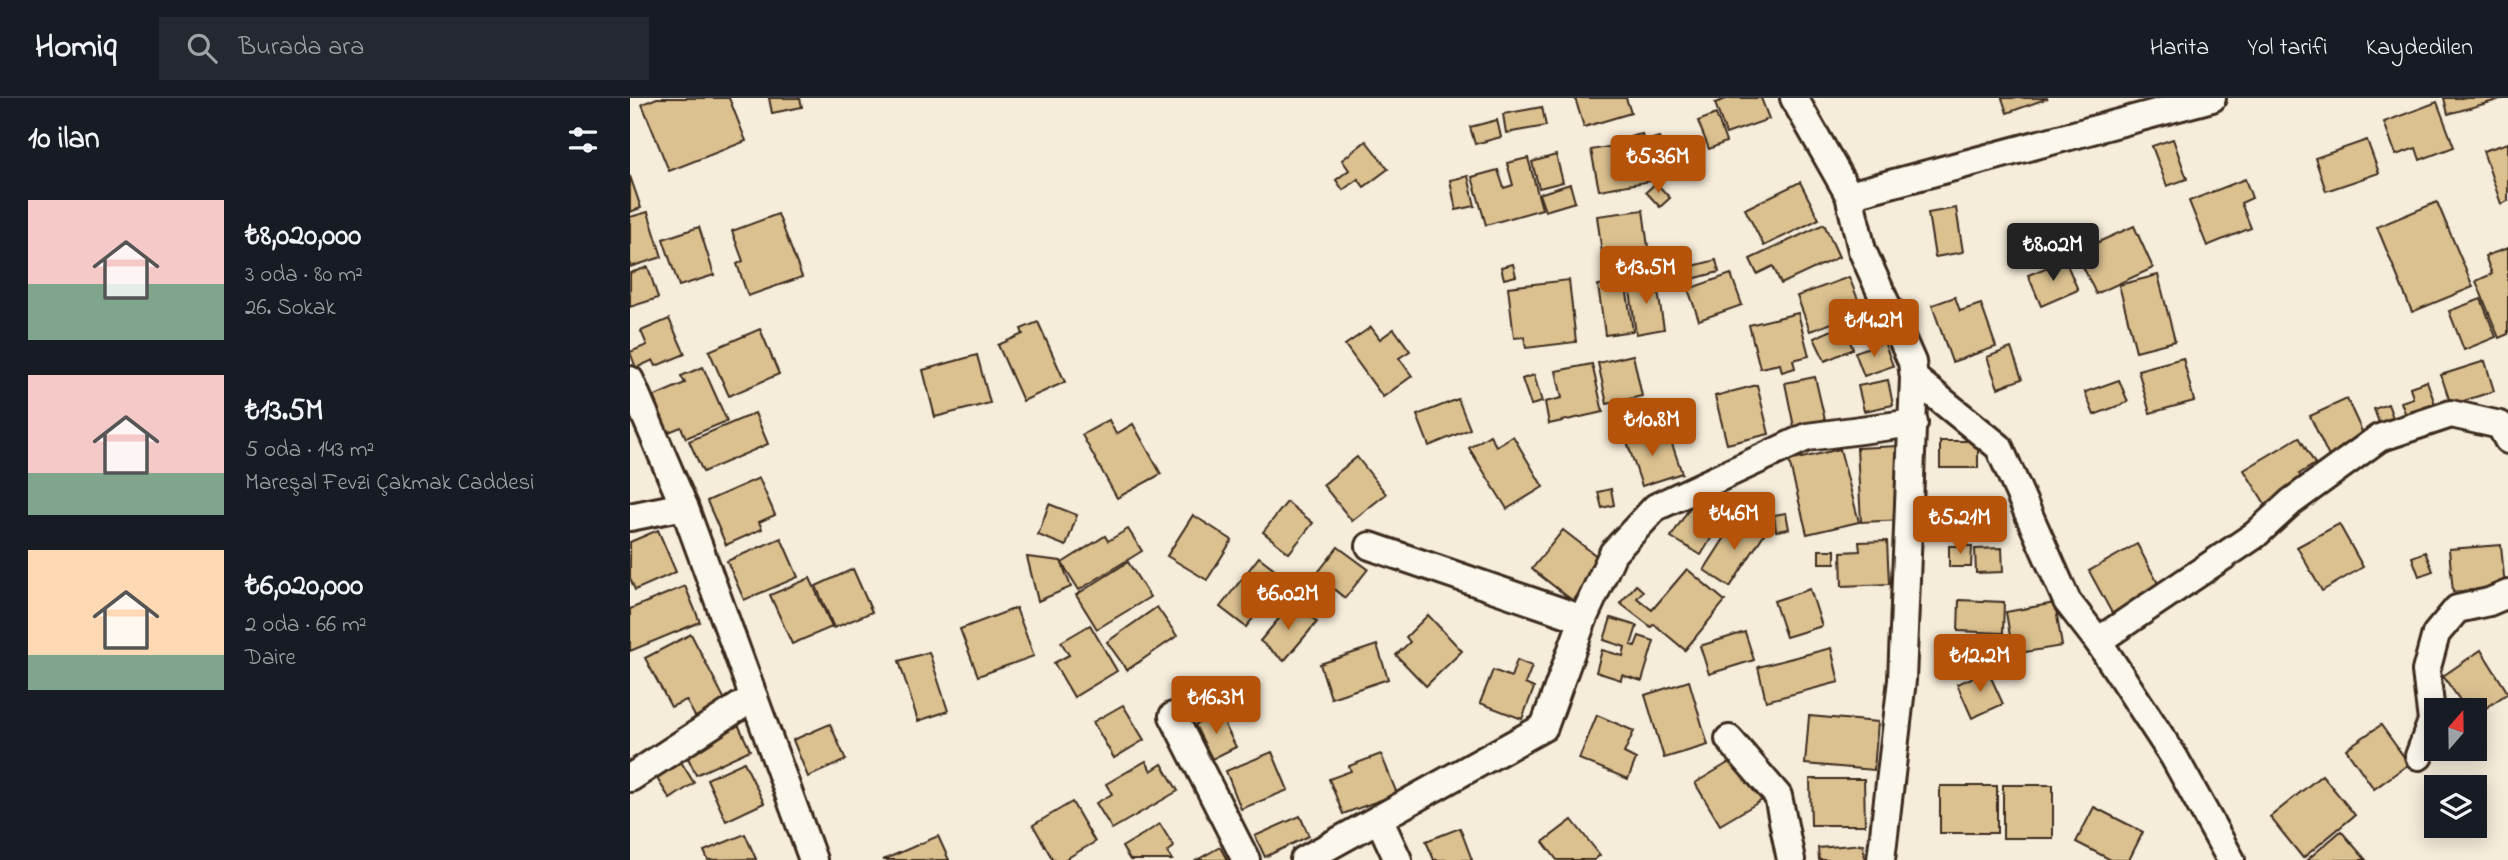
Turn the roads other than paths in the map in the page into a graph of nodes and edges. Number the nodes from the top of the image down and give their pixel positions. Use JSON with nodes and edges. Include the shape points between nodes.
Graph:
{"nodes":[{"id":1,"x":1794,"y":98,"type":"edge"},
{"id":2,"x":2212,"y":98,"type":"edge"},
{"id":3,"x":1849,"y":195,"type":"junction"},
{"id":4,"x":1914,"y":378,"type":"junction"},
{"id":5,"x":630,"y":380,"type":"edge"},
{"id":6,"x":1914,"y":423,"type":"junction"},
{"id":7,"x":2508,"y":440,"type":"edge"},
{"id":8,"x":684,"y":506,"type":"junction"},
{"id":9,"x":630,"y":517,"type":"edge"},
{"id":10,"x":1370,"y":546,"type":"dead end"},
{"id":11,"x":2508,"y":594,"type":"edge"},
{"id":12,"x":1583,"y":618,"type":"junction"},
{"id":13,"x":2098,"y":640,"type":"junction"},
{"id":14,"x":754,"y":697,"type":"junction"},
{"id":15,"x":1173,"y":716,"type":"dead end"},
{"id":16,"x":1729,"y":740,"type":"dead end"},
{"id":17,"x":2419,"y":756,"type":"dead end"},
{"id":18,"x":630,"y":778,"type":"edge"},
{"id":19,"x":1380,"y":821,"type":"junction"},
{"id":20,"x":809,"y":858,"type":"edge"},
{"id":21,"x":1246,"y":860,"type":"edge"},
{"id":22,"x":1304,"y":860,"type":"edge"},
{"id":23,"x":1398,"y":860,"type":"edge"},
{"id":24,"x":1791,"y":860,"type":"edge"},
{"id":25,"x":1881,"y":860,"type":"edge"},
{"id":26,"x":2231,"y":860,"type":"edge"}],
"edges":[{"from":1,"to":3,"type":"street"},
{"from":2,"to":3,"type":"street"},
{"from":3,"to":4,"type":"street","via":[[1862,250],[1912,362]]},
{"from":4,"to":6,"type":"street"},
{"from":4,"to":13,"type":"street","via":[[1998,447],[2067,601]]},
{"from":5,"to":8,"type":"street"},
{"from":6,"to":12,"type":"street","via":[[1807,437],[1656,507],[1613,553]]},
{"from":6,"to":25,"type":"street","via":[[1902,680]]},
{"from":7,"to":13,"type":"street","via":[[2500,425],[2451,414],[2379,438],[2291,502],[2255,536]]},
{"from":8,"to":9,"type":"street"},
{"from":8,"to":14,"type":"street"},
{"from":10,"to":12,"type":"street"},
{"from":11,"to":17,"type":"street","via":[[2457,609],[2436,634],[2426,671],[2432,721]]},
{"from":12,"to":19,"type":"street","via":[[1544,727]]},
{"from":13,"to":26,"type":"street","via":[[2174,757]]},
{"from":14,"to":18,"type":"street"},
{"from":14,"to":20,"type":"street"},
{"from":15,"to":21,"type":"street"},
{"from":16,"to":24,"type":"street","via":[[1778,796]]},
{"from":19,"to":22,"type":"street"},
{"from":19,"to":23,"type":"street"}]}
